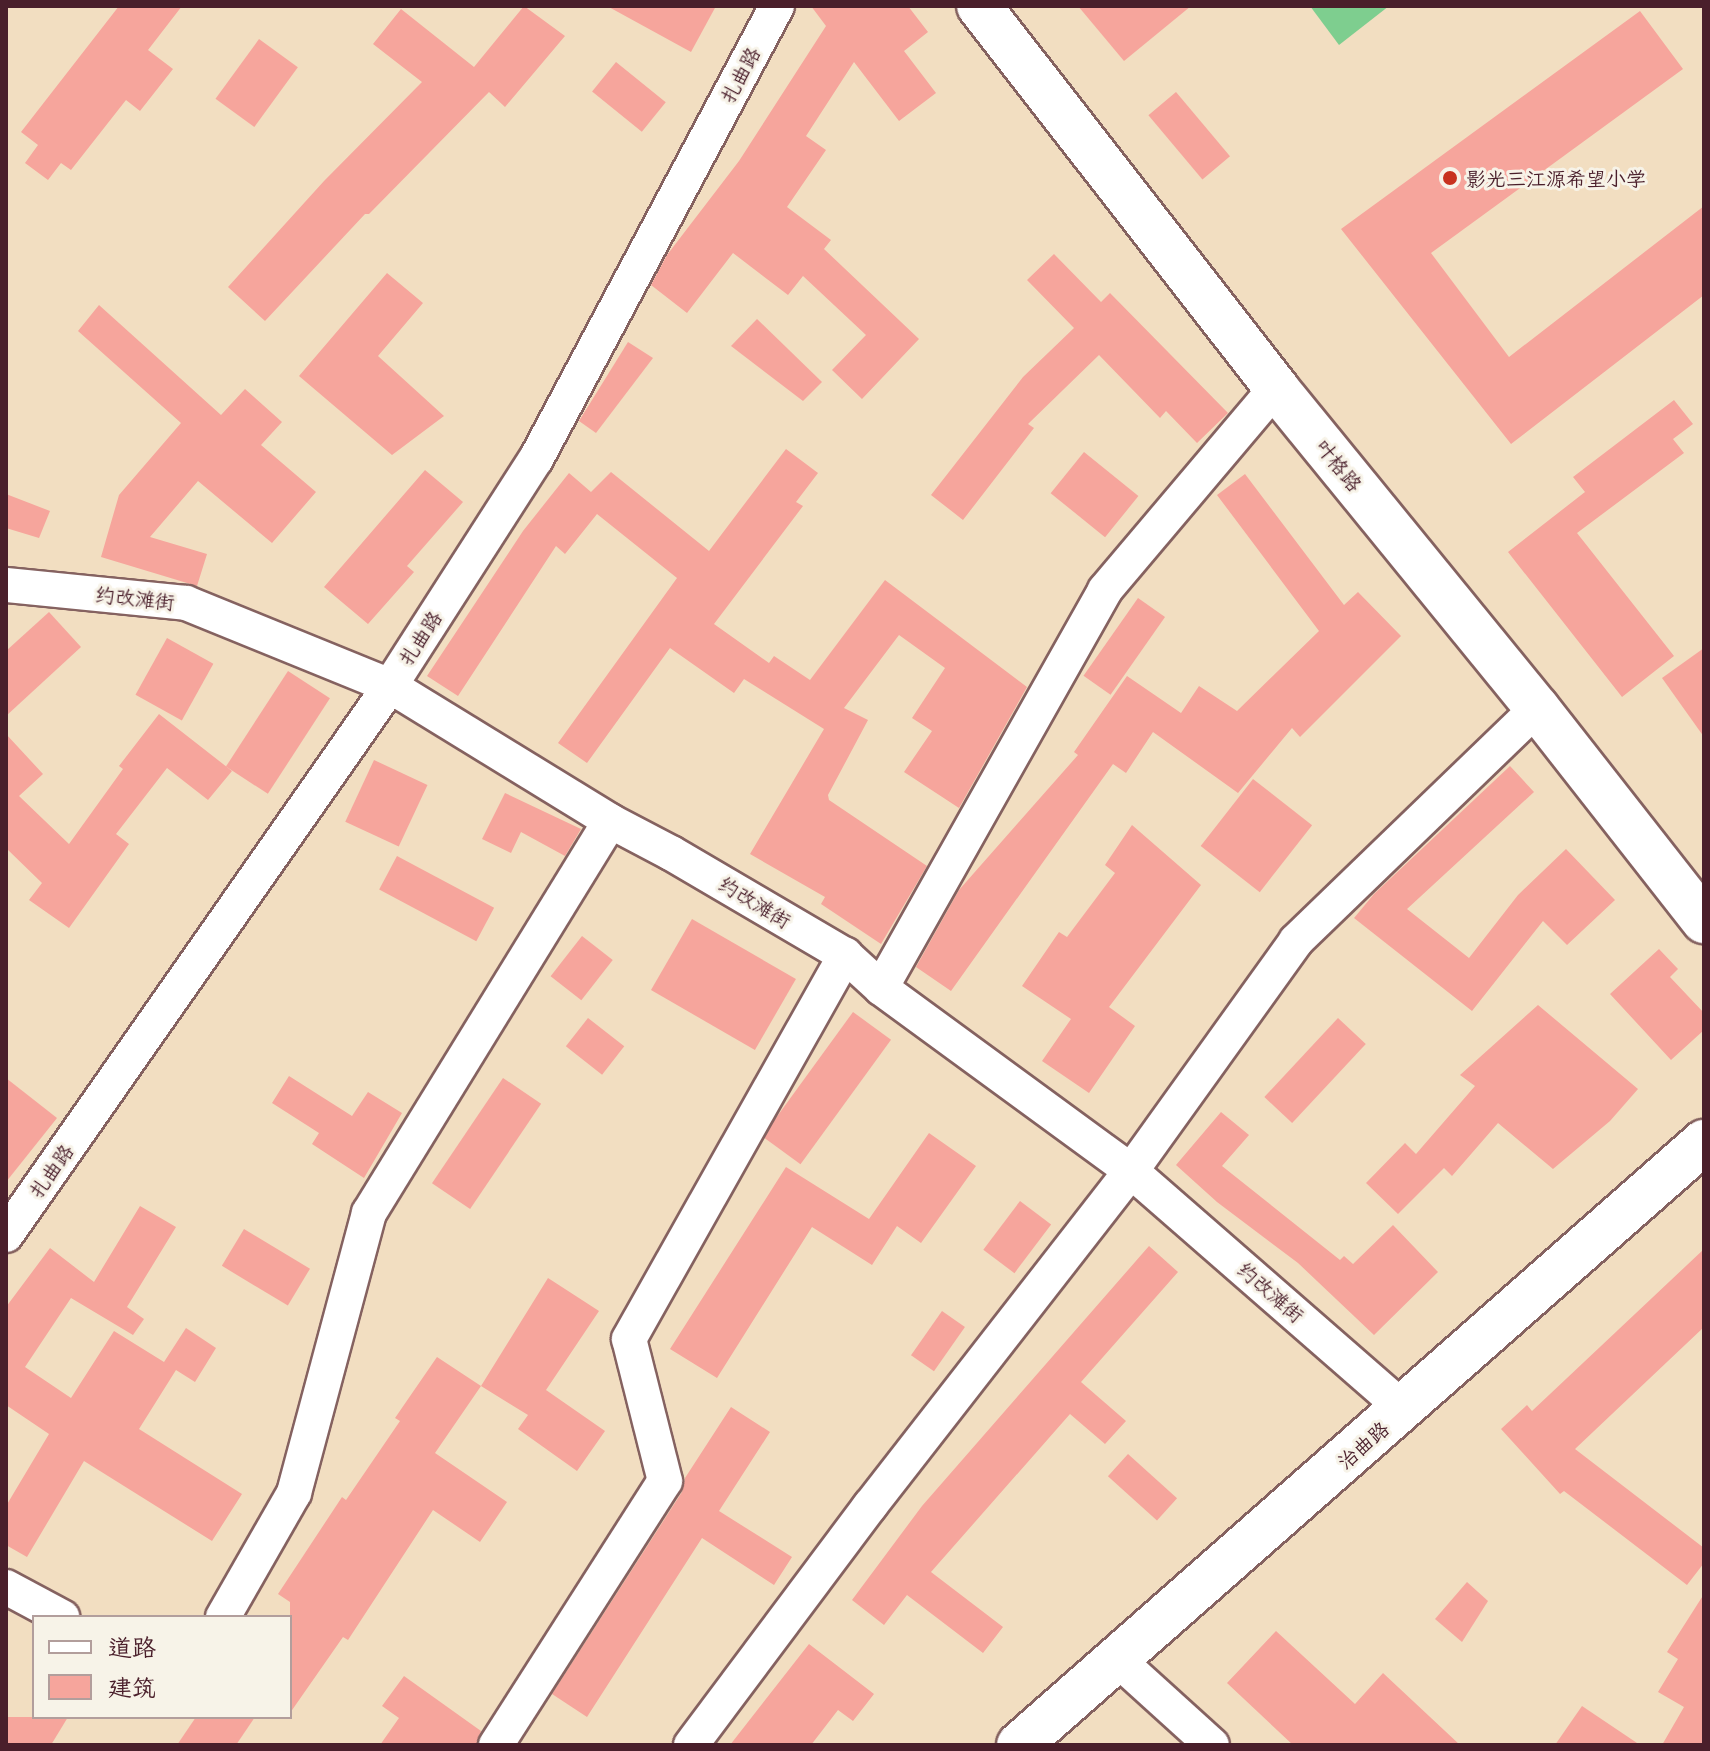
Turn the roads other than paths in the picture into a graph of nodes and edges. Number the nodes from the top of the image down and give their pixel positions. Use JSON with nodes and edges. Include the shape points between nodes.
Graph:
{"nodes":[{"id":1,"x":777,"y":6,"type":"edge"},
{"id":2,"x":979,"y":6,"type":"edge"},
{"id":3,"x":1276,"y":388,"type":"junction"},
{"id":4,"x":6,"y":585,"type":"edge"},
{"id":5,"x":390,"y":686,"type":"junction"},
{"id":6,"x":1537,"y":708,"type":"junction"},
{"id":7,"x":610,"y":821,"type":"junction"},
{"id":8,"x":1704,"y":921,"type":"edge"},
{"id":9,"x":845,"y":955,"type":"junction"},
{"id":10,"x":881,"y":988,"type":"junction"},
{"id":11,"x":1704,"y":1142,"type":"edge"},
{"id":12,"x":1131,"y":1171,"type":"junction"},
{"id":13,"x":6,"y":1235,"type":"edge"},
{"id":14,"x":1404,"y":1409,"type":"junction"},
{"id":15,"x":6,"y":1587,"type":"edge"},
{"id":16,"x":58,"y":1615,"type":"edge"},
{"id":17,"x":224,"y":1615,"type":"edge"},
{"id":18,"x":1117,"y":1659,"type":"junction"},
{"id":19,"x":504,"y":1742,"type":"edge"},
{"id":20,"x":691,"y":1745,"type":"edge"},
{"id":21,"x":1019,"y":1745,"type":"edge"},
{"id":22,"x":1212,"y":1745,"type":"edge"}],
"edges":[{"from":1,"to":5,"type":"street","name":"扎曲路","via":[[536,459]]},
{"from":2,"to":3,"type":"street","name":"叶格路"},
{"from":3,"to":6,"type":"street","name":"叶格路"},
{"from":3,"to":10,"type":"street","via":[[1105,590]]},
{"from":4,"to":5,"type":"street","name":"约改滩街","via":[[186,603]]},
{"from":5,"to":7,"type":"street","name":"约改滩街"},
{"from":5,"to":13,"type":"street","name":"扎曲路"},
{"from":6,"to":8,"type":"street","name":"叶格路"},
{"from":6,"to":12,"type":"street","via":[[1296,941]]},
{"from":7,"to":9,"type":"street","name":"约改滩街"},
{"from":7,"to":17,"type":"street","via":[[369,1213],[294,1493]]},
{"from":9,"to":10,"type":"street","name":"约改滩街"},
{"from":9,"to":19,"type":"street","via":[[629,1339],[665,1481]]},
{"from":10,"to":12,"type":"street","name":"约改滩街"},
{"from":11,"to":14,"type":"street","name":"治曲路"},
{"from":12,"to":14,"type":"street","name":"约改滩街"},
{"from":12,"to":20,"type":"street"},
{"from":14,"to":18,"type":"street","name":"治曲路"},
{"from":15,"to":16,"type":"street"},
{"from":18,"to":21,"type":"street","name":"治曲路"},
{"from":18,"to":22,"type":"street"}]}
